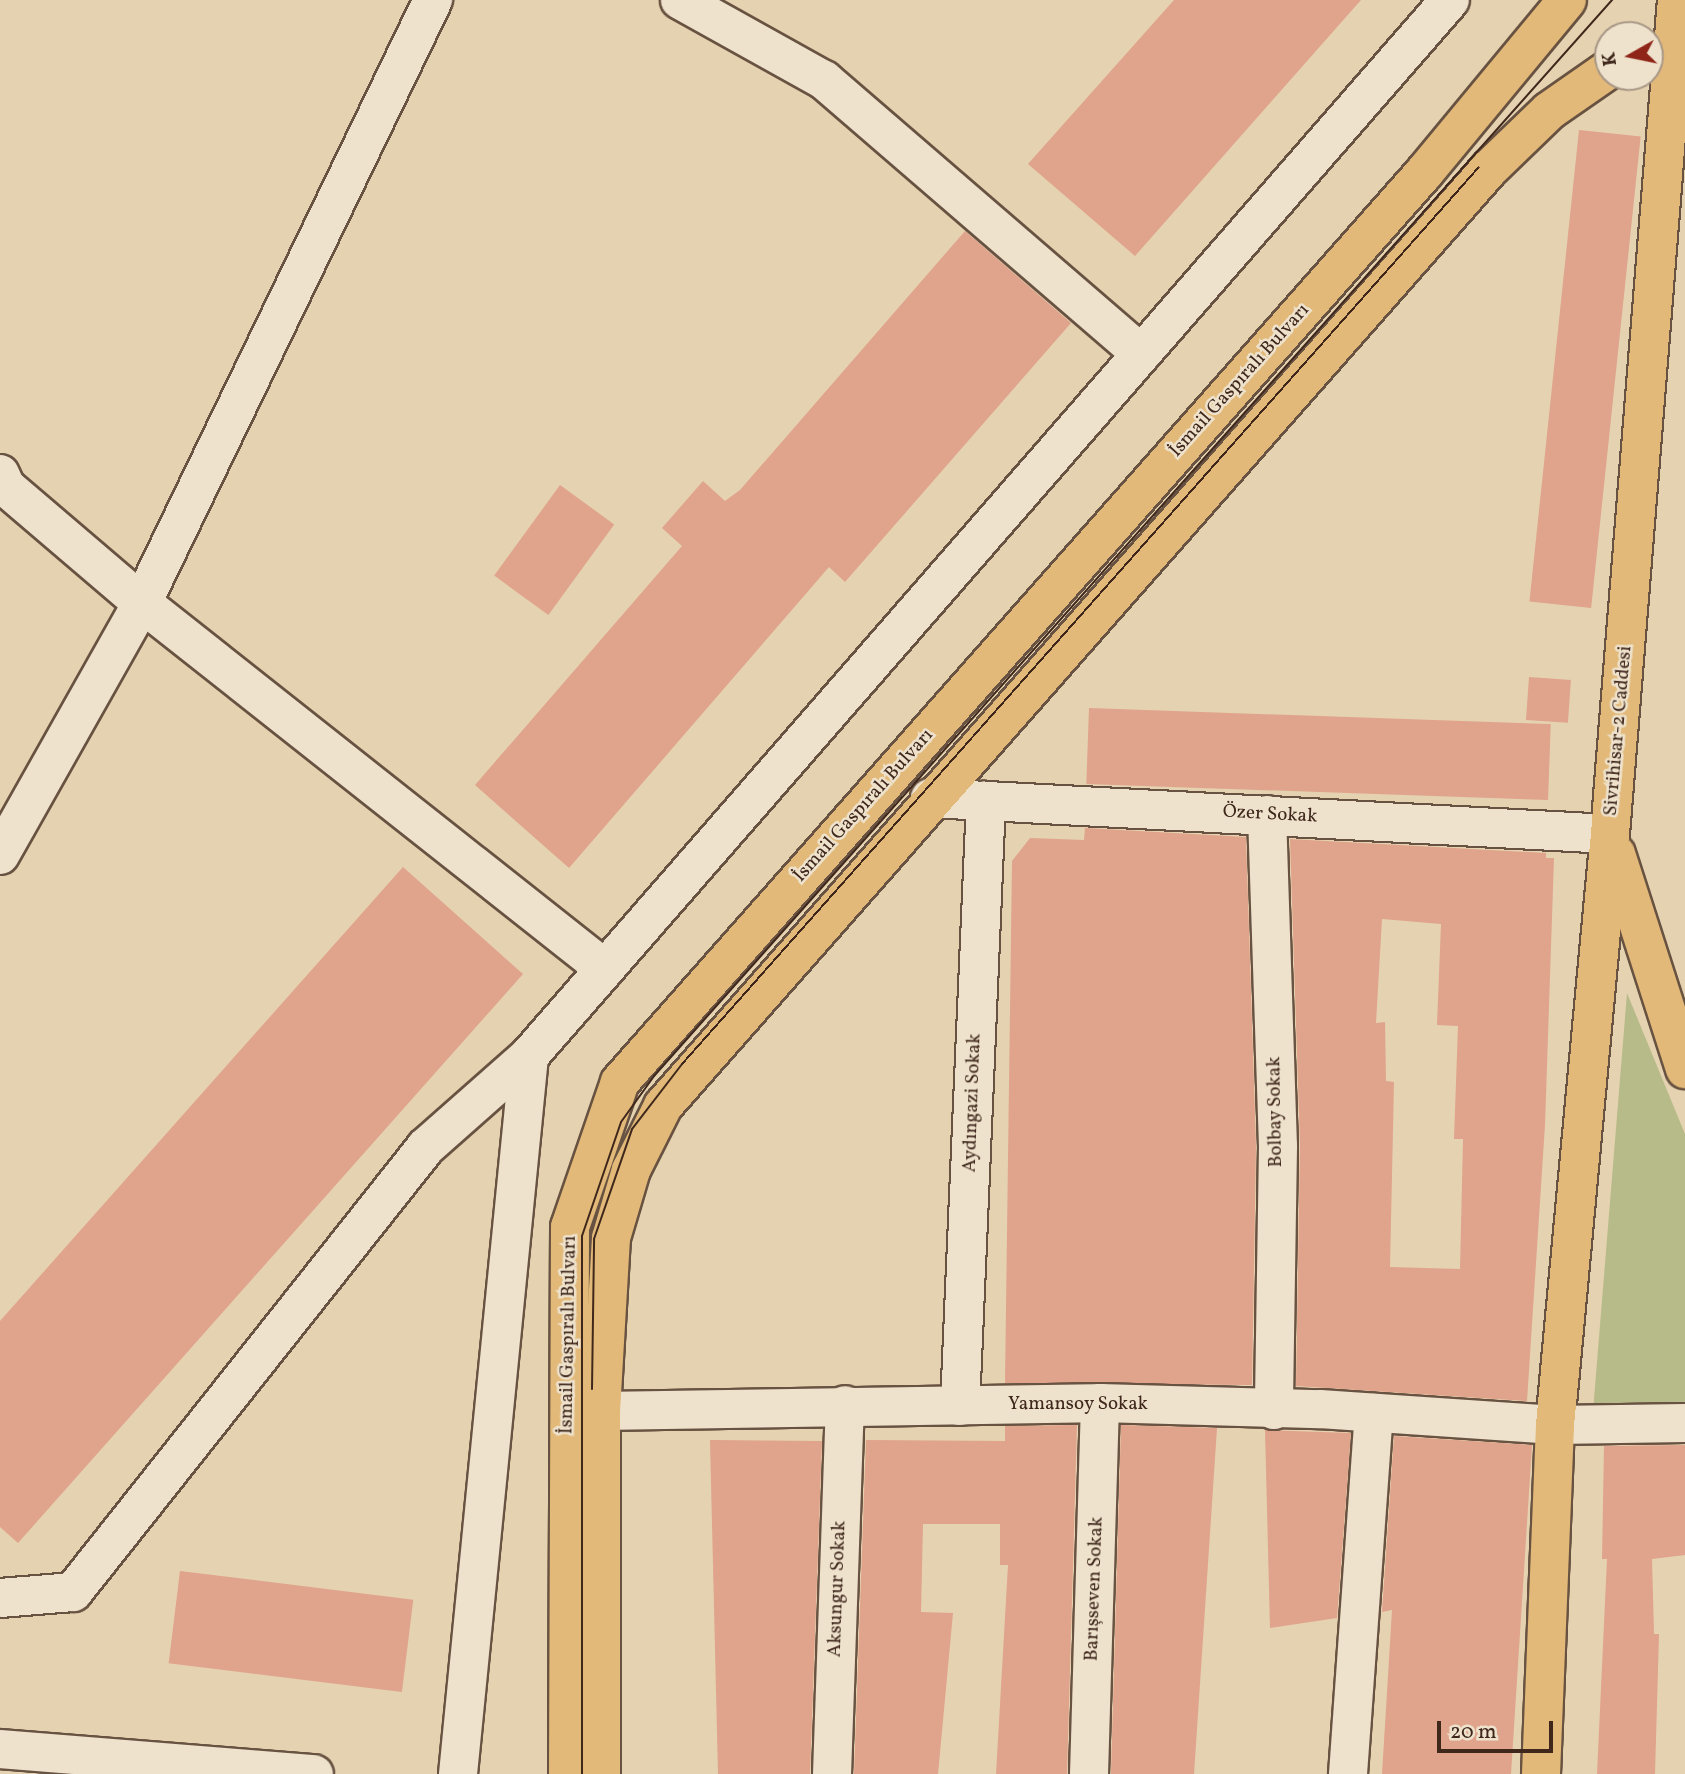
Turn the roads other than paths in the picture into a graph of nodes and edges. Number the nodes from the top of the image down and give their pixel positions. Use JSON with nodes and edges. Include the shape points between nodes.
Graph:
{"nodes":[{"id":1,"x":433,"y":0,"type":"edge"},
{"id":2,"x":680,"y":0,"type":"edge"},
{"id":3,"x":1450,"y":0,"type":"edge"},
{"id":4,"x":1567,"y":0,"type":"edge"},
{"id":5,"x":1677,"y":0,"type":"edge"},
{"id":6,"x":1664,"y":51,"type":"edge"},
{"id":7,"x":1594,"y":80,"type":"edge"},
{"id":8,"x":1658,"y":91,"type":"edge"},
{"id":9,"x":1685,"y":209,"type":"edge"},
{"id":10,"x":1141,"y":354,"type":"junction"},
{"id":11,"x":0,"y":474,"type":"edge"},
{"id":12,"x":142,"y":603,"type":"junction"},
{"id":13,"x":930,"y":797,"type":"junction"},
{"id":14,"x":986,"y":801,"type":"junction"},
{"id":15,"x":1267,"y":815,"type":"junction"},
{"id":16,"x":1610,"y":834,"type":"junction"},
{"id":17,"x":0,"y":855,"type":"edge"},
{"id":18,"x":605,"y":969,"type":"junction"},
{"id":19,"x":529,"y":1056,"type":"junction"},
{"id":20,"x":1685,"y":1069,"type":"edge"},
{"id":21,"x":1100,"y":1403,"type":"junction"},
{"id":22,"x":845,"y":1405,"type":"junction"},
{"id":23,"x":960,"y":1406,"type":"junction"},
{"id":24,"x":1274,"y":1410,"type":"junction"},
{"id":25,"x":601,"y":1411,"type":"junction"},
{"id":26,"x":1374,"y":1413,"type":"junction"},
{"id":27,"x":1685,"y":1423,"type":"edge"},
{"id":28,"x":1555,"y":1425,"type":"junction"},
{"id":29,"x":0,"y":1598,"type":"edge"},
{"id":30,"x":0,"y":1749,"type":"edge"},
{"id":31,"x":314,"y":1774,"type":"edge"},
{"id":32,"x":458,"y":1774,"type":"edge"},
{"id":33,"x":568,"y":1774,"type":"edge"},
{"id":34,"x":601,"y":1774,"type":"edge"},
{"id":35,"x":832,"y":1774,"type":"edge"},
{"id":36,"x":1090,"y":1774,"type":"edge"},
{"id":37,"x":1348,"y":1774,"type":"edge"},
{"id":38,"x":1541,"y":1774,"type":"edge"}],
"edges":[{"from":1,"to":12,"type":"street"},
{"from":2,"to":10,"type":"street","via":[[824,80]]},
{"from":3,"to":10,"type":"street"},
{"from":4,"to":33,"type":"main road","name":"İsmail Gaspıralı Bulvarı","via":[[1424,173],[620,1082],[570,1227]]},
{"from":5,"to":6,"type":"main road","name":"Sivrihisar-2 Caddesi"},
{"from":7,"to":13,"type":"main road","via":[[1549,111],[1489,169]]},
{"from":8,"to":16,"type":"main road","name":"Sivrihisar-2 Caddesi"},
{"from":9,"to":16,"type":"main road","name":"Sivrihisar-2 Caddesi"},
{"from":10,"to":18,"type":"street"},
{"from":11,"to":12,"type":"street","via":[[6,487]]},
{"from":12,"to":17,"type":"street"},
{"from":12,"to":18,"type":"street"},
{"from":13,"to":14,"type":"street","name":"Özer Sokak"},
{"from":13,"to":25,"type":"main road","via":[[663,1106],[631,1170],[611,1238]]},
{"from":14,"to":15,"type":"street","name":"Özer Sokak"},
{"from":14,"to":23,"type":"street","name":"Aydıngazi Sokak"},
{"from":15,"to":16,"type":"street","name":"Özer Sokak"},
{"from":15,"to":24,"type":"street","name":"Bolbay Sokak","via":[[1279,1146]]},
{"from":16,"to":20,"type":"main road"},
{"from":16,"to":28,"type":"main road"},
{"from":18,"to":19,"type":"street"},
{"from":19,"to":29,"type":"street","via":[[426,1147],[73,1592]]},
{"from":19,"to":32,"type":"street"},
{"from":21,"to":23,"type":"street","name":"Yamansoy Sokak"},
{"from":21,"to":24,"type":"street","name":"Yamansoy Sokak"},
{"from":21,"to":36,"type":"street","name":"Barışseven Sokak"},
{"from":22,"to":23,"type":"street","name":"Yamansoy Sokak"},
{"from":22,"to":25,"type":"street","name":"Yamansoy Sokak"},
{"from":22,"to":35,"type":"street","name":"Aksungur Sokak"},
{"from":24,"to":26,"type":"street","name":"Yamansoy Sokak"},
{"from":25,"to":34,"type":"main road"},
{"from":26,"to":28,"type":"street","name":"Yamansoy Sokak"},
{"from":26,"to":37,"type":"street"},
{"from":27,"to":28,"type":"street","name":"Yamansoy Sokak"},
{"from":28,"to":38,"type":"main road"},
{"from":30,"to":31,"type":"street"}]}
